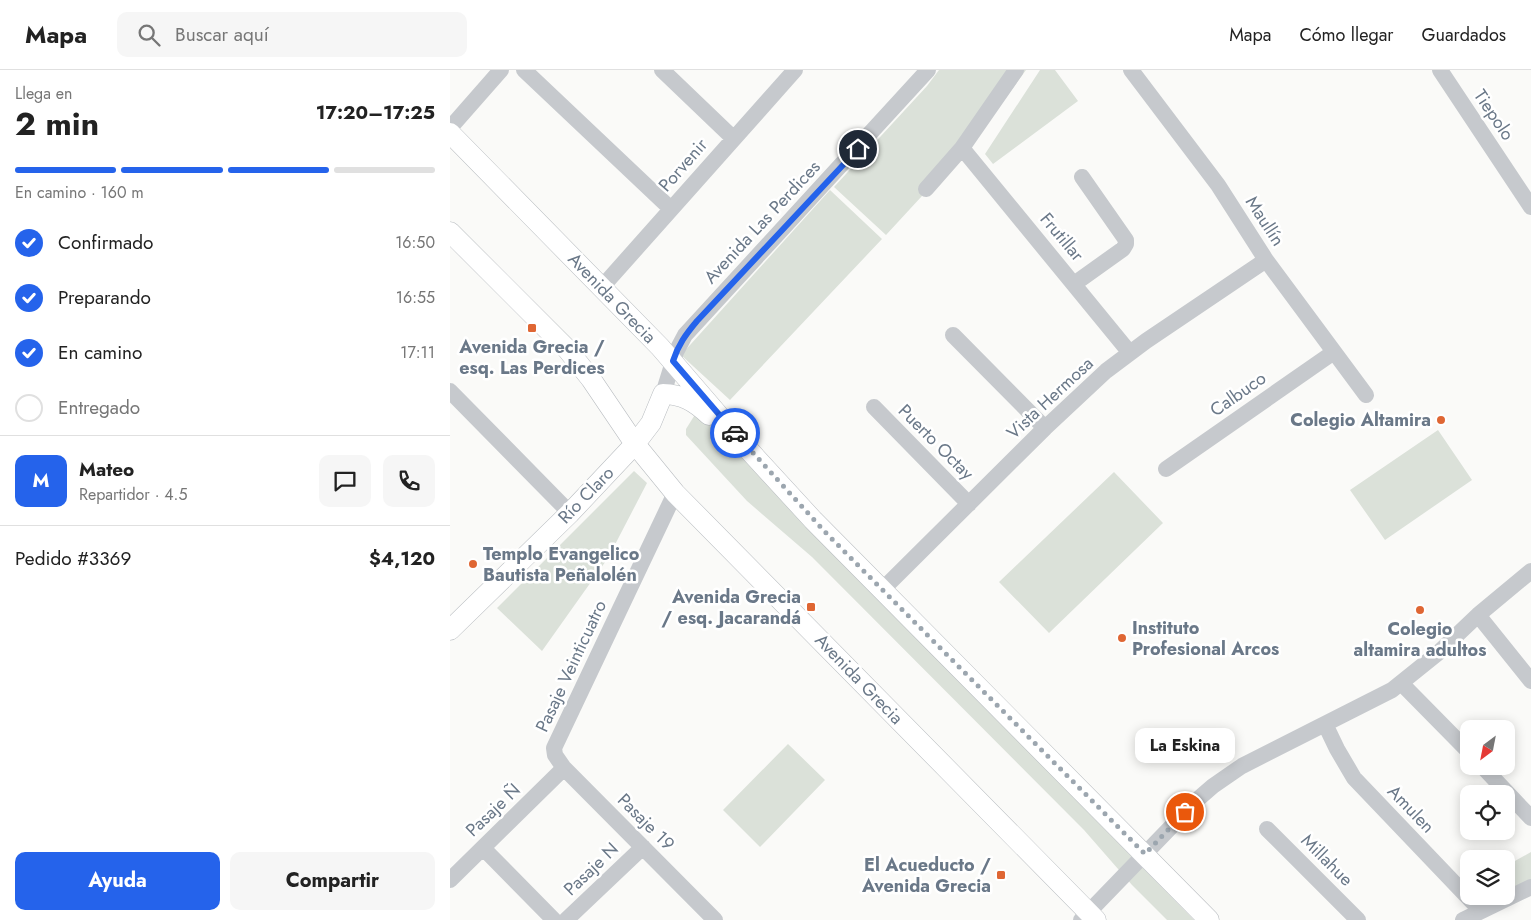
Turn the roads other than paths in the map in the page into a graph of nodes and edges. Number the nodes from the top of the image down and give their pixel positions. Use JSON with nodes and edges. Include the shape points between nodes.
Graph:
{"nodes":[{"id":1,"x":501,"y":70,"type":"edge"},
{"id":2,"x":524,"y":70,"type":"edge"},
{"id":3,"x":662,"y":70,"type":"edge"},
{"id":4,"x":928,"y":70,"type":"edge"},
{"id":5,"x":1016,"y":70,"type":"edge"},
{"id":6,"x":1131,"y":70,"type":"edge"},
{"id":7,"x":1440,"y":70,"type":"edge"},
{"id":8,"x":792,"y":71,"type":"edge"},
{"id":9,"x":450,"y":128,"type":"edge"},
{"id":10,"x":450,"y":133,"type":"edge"},
{"id":11,"x":733,"y":138,"type":"junction"},
{"id":12,"x":962,"y":148,"type":"junction"},
{"id":13,"x":1082,"y":177,"type":"dead end"},
{"id":14,"x":926,"y":189,"type":"dead end"},
{"id":15,"x":1531,"y":207,"type":"edge"},
{"id":16,"x":670,"y":209,"type":"junction"},
{"id":17,"x":450,"y":232,"type":"edge"},
{"id":18,"x":1266,"y":260,"type":"junction"},
{"id":19,"x":1074,"y":284,"type":"junction"},
{"id":20,"x":602,"y":287,"type":"junction"},
{"id":21,"x":953,"y":335,"type":"dead end"},
{"id":22,"x":1334,"y":352,"type":"junction"},
{"id":23,"x":1130,"y":353,"type":"junction"},
{"id":24,"x":673,"y":361,"type":"junction"},
{"id":25,"x":450,"y":391,"type":"edge"},
{"id":26,"x":663,"y":394,"type":"junction"},
{"id":27,"x":1366,"y":395,"type":"dead end"},
{"id":28,"x":874,"y":408,"type":"dead end"},
{"id":29,"x":1045,"y":428,"type":"junction"},
{"id":30,"x":634,"y":444,"type":"junction"},
{"id":31,"x":746,"y":447,"type":"junction"},
{"id":32,"x":1166,"y":469,"type":"dead end"},
{"id":33,"x":675,"y":493,"type":"junction"},
{"id":34,"x":969,"y":504,"type":"junction"},
{"id":35,"x":570,"y":513,"type":"junction"},
{"id":36,"x":1531,"y":571,"type":"edge"},
{"id":37,"x":882,"y":590,"type":"junction"},
{"id":38,"x":1478,"y":615,"type":"junction"},
{"id":39,"x":450,"y":630,"type":"edge"},
{"id":40,"x":1531,"y":681,"type":"edge"},
{"id":41,"x":1401,"y":683,"type":"junction"},
{"id":42,"x":1326,"y":724,"type":"junction"},
{"id":43,"x":1460,"y":743,"type":"edge"},
{"id":44,"x":554,"y":748,"type":"joint"},
{"id":45,"x":564,"y":768,"type":"junction"},
{"id":46,"x":1490,"y":775,"type":"edge"},
{"id":47,"x":1531,"y":818,"type":"edge"},
{"id":48,"x":1267,"y":829,"type":"dead end"},
{"id":49,"x":643,"y":847,"type":"junction"},
{"id":50,"x":483,"y":848,"type":"junction"},
{"id":51,"x":1145,"y":854,"type":"junction"},
{"id":52,"x":450,"y":880,"type":"edge"},
{"id":53,"x":1531,"y":887,"type":"edge"},
{"id":54,"x":1481,"y":911,"type":"junction"},
{"id":55,"x":1089,"y":918,"type":"edge"},
{"id":56,"x":554,"y":920,"type":"edge"},
{"id":57,"x":566,"y":920,"type":"edge"},
{"id":58,"x":715,"y":920,"type":"edge"},
{"id":59,"x":1209,"y":920,"type":"edge"},
{"id":60,"x":1358,"y":920,"type":"edge"},
{"id":61,"x":1463,"y":920,"type":"edge"}],
"edges":[{"from":1,"to":9,"type":"street"},
{"from":2,"to":16,"type":"street"},
{"from":3,"to":11,"type":"street"},
{"from":4,"to":24,"type":"street","name":"Avenida Las Perdices","via":[[697,321],[680,342]]},
{"from":5,"to":12,"type":"street"},
{"from":6,"to":18,"type":"street","name":"Maullín","via":[[1218,185]]},
{"from":7,"to":15,"type":"street","name":"Tiepolo"},
{"from":8,"to":11,"type":"street","name":"Porvenir"},
{"from":10,"to":20,"type":"main road","name":"Avenida Grecia"},
{"from":11,"to":16,"type":"street","name":"Porvenir"},
{"from":12,"to":14,"type":"street"},
{"from":12,"to":19,"type":"street","name":"Frutillar"},
{"from":13,"to":19,"type":"street","via":[[1126,244]]},
{"from":16,"to":20,"type":"street","name":"Porvenir"},
{"from":17,"to":30,"type":"main road","name":"Avenida Grecia","via":[[567,350],[591,379]]},
{"from":18,"to":22,"type":"street","name":"Maullín"},
{"from":18,"to":23,"type":"street","name":"Vista Hermosa"},
{"from":19,"to":23,"type":"street","name":"Frutillar"},
{"from":20,"to":24,"type":"main road","name":"Avenida Grecia"},
{"from":21,"to":29,"type":"street"},
{"from":22,"to":27,"type":"street","name":"Maullín"},
{"from":22,"to":32,"type":"street","name":"Calbuco"},
{"from":23,"to":29,"type":"street","name":"Vista Hermosa"},
{"from":24,"to":26,"type":"street","name":"Río Claro"},
{"from":24,"to":31,"type":"main road","name":"Avenida Grecia"},
{"from":25,"to":35,"type":"street"},
{"from":26,"to":30,"type":"main road","name":"Río Claro","via":[[651,423]]},
{"from":26,"to":31,"type":"main road","via":[[684,396]]},
{"from":28,"to":34,"type":"street","name":"Puerto Octay"},
{"from":29,"to":34,"type":"street","name":"Vista Hermosa"},
{"from":30,"to":33,"type":"main road","name":"Avenida Grecia"},
{"from":30,"to":35,"type":"main road","name":"Río Claro"},
{"from":31,"to":37,"type":"main road","name":"Avenida Grecia"},
{"from":33,"to":44,"type":"street","name":"Pasaje Veinticuatro"},
{"from":33,"to":55,"type":"main road","name":"Avenida Grecia"},
{"from":34,"to":37,"type":"street","name":"Vista Hermosa"},
{"from":35,"to":39,"type":"main road","name":"Río Claro"},
{"from":36,"to":38,"type":"street"},
{"from":37,"to":51,"type":"main road","name":"Avenida Grecia"},
{"from":38,"to":40,"type":"street"},
{"from":38,"to":41,"type":"street"},
{"from":41,"to":42,"type":"street"},
{"from":41,"to":43,"type":"street"},
{"from":42,"to":51,"type":"street","via":[[1242,766],[1213,786]]},
{"from":42,"to":54,"type":"street","name":"Amulen","via":[[1354,778]]},
{"from":44,"to":45,"type":"street","name":"Pasaje 19","via":[[555,756]]},
{"from":45,"to":49,"type":"street","name":"Pasaje 19"},
{"from":45,"to":50,"type":"street","name":"Pasaje Ñ"},
{"from":46,"to":47,"type":"street"},
{"from":48,"to":60,"type":"street","name":"Millahue"},
{"from":49,"to":57,"type":"street","name":"Pasaje N"},
{"from":49,"to":58,"type":"street","name":"Pasaje 19"},
{"from":50,"to":52,"type":"street","name":"Pasaje Ñ"},
{"from":50,"to":56,"type":"street"},
{"from":51,"to":55,"type":"street"},
{"from":51,"to":59,"type":"main road","name":"Avenida Grecia"},
{"from":53,"to":54,"type":"street"},
{"from":54,"to":61,"type":"street"}]}
